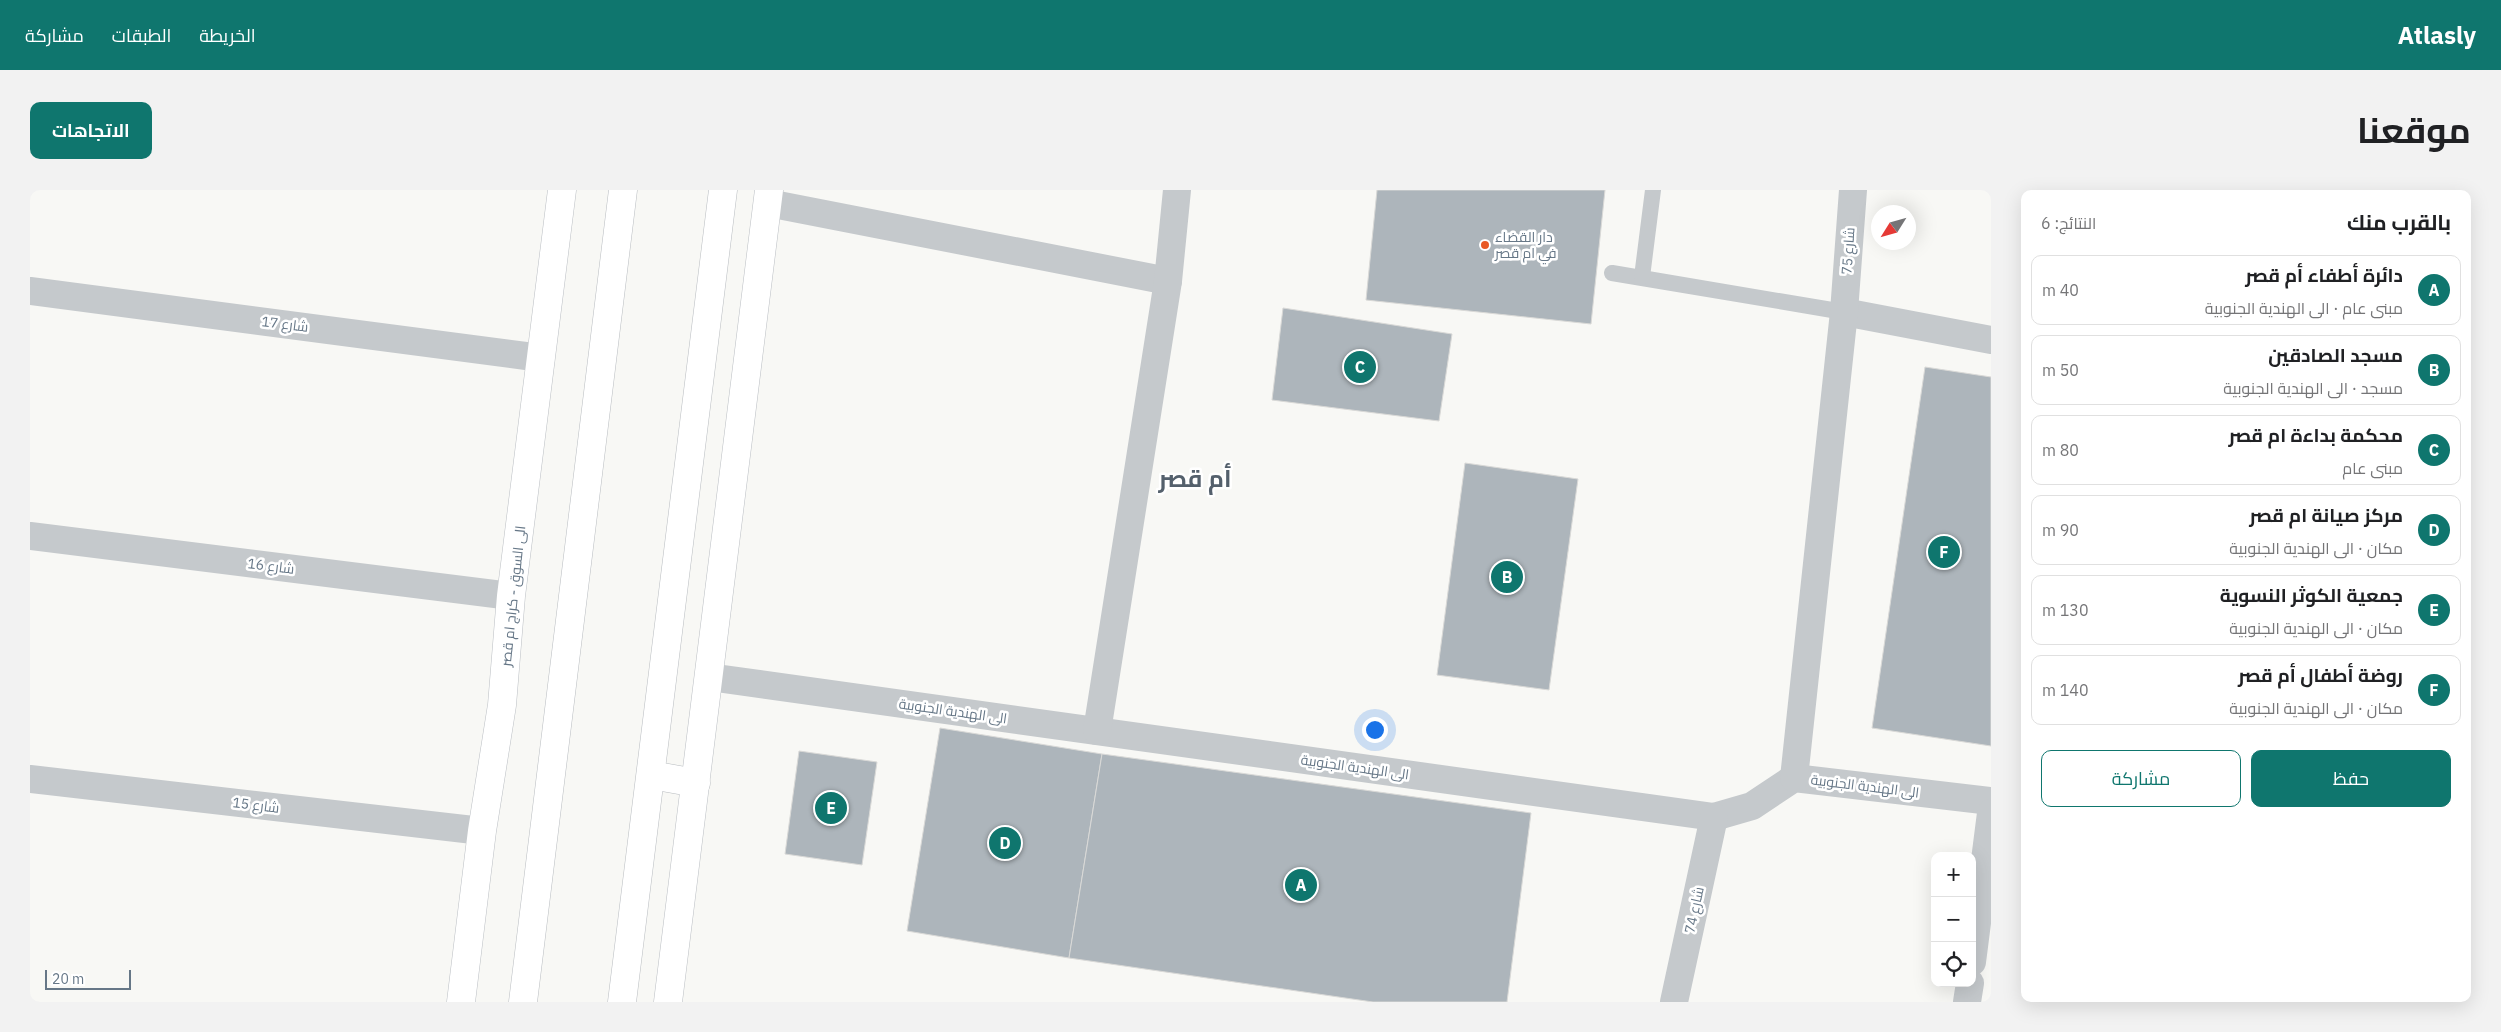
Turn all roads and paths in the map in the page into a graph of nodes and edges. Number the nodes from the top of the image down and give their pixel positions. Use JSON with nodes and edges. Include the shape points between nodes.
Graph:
{"nodes":[{"id":1,"x":562,"y":190,"type":"edge"},
{"id":2,"x":623,"y":190,"type":"edge"},
{"id":3,"x":723,"y":190,"type":"edge"},
{"id":4,"x":1177,"y":190,"type":"edge"},
{"id":5,"x":1653,"y":190,"type":"edge"},
{"id":6,"x":1853,"y":190,"type":"edge"},
{"id":7,"x":768,"y":197,"type":"edge"},
{"id":8,"x":1612,"y":273,"type":"dead end"},
{"id":9,"x":1642,"y":278,"type":"junction"},
{"id":10,"x":1168,"y":281,"type":"junction"},
{"id":11,"x":30,"y":291,"type":"edge"},
{"id":12,"x":1844,"y":312,"type":"junction"},
{"id":13,"x":1991,"y":340,"type":"edge"},
{"id":14,"x":541,"y":358,"type":"junction"},
{"id":15,"x":30,"y":536,"type":"edge"},
{"id":16,"x":511,"y":596,"type":"junction"},
{"id":17,"x":710,"y":676,"type":"junction"},
{"id":18,"x":1097,"y":731,"type":"junction"},
{"id":19,"x":651,"y":776,"type":"junction"},
{"id":20,"x":1794,"y":778,"type":"junction"},
{"id":21,"x":30,"y":779,"type":"edge"},
{"id":22,"x":696,"y":783,"type":"junction"},
{"id":23,"x":1991,"y":801,"type":"edge"},
{"id":24,"x":1991,"y":813,"type":"edge"},
{"id":25,"x":1714,"y":817,"type":"junction"},
{"id":26,"x":482,"y":831,"type":"junction"},
{"id":27,"x":1975,"y":942,"type":"edge"},
{"id":28,"x":1969,"y":987,"type":"edge"},
{"id":29,"x":461,"y":1002,"type":"edge"},
{"id":30,"x":523,"y":1002,"type":"edge"},
{"id":31,"x":622,"y":1002,"type":"edge"},
{"id":32,"x":668,"y":1002,"type":"edge"},
{"id":33,"x":1674,"y":1002,"type":"edge"},
{"id":34,"x":1967,"y":1002,"type":"edge"}],
"edges":[{"from":1,"to":14,"type":"main road","name":"الى السوق - كراج ام قصر"},
{"from":2,"to":30,"type":"main road"},
{"from":3,"to":19,"type":"main road"},
{"from":4,"to":10,"type":"street"},
{"from":5,"to":9,"type":"lane"},
{"from":6,"to":12,"type":"street","name":"شارع 75"},
{"from":7,"to":10,"type":"street"},
{"from":7,"to":17,"type":"main road"},
{"from":8,"to":9,"type":"lane"},
{"from":9,"to":12,"type":"lane"},
{"from":10,"to":18,"type":"street"},
{"from":11,"to":14,"type":"street","name":"شارع 17"},
{"from":12,"to":13,"type":"street"},
{"from":12,"to":20,"type":"street","name":"شارع 75"},
{"from":14,"to":16,"type":"main road","name":"الى السوق - كراج ام قصر"},
{"from":15,"to":16,"type":"street","name":"شارع 16"},
{"from":16,"to":26,"type":"main road","name":"الى السوق - كراج ام قصر","via":[[502,705]]},
{"from":17,"to":18,"type":"street","name":"الى الهندية الجنوبية"},
{"from":17,"to":22,"type":"main road"},
{"from":18,"to":25,"type":"street","name":"الى الهندية الجنوبية"},
{"from":19,"to":22,"type":"main road"},
{"from":19,"to":31,"type":"main road"},
{"from":20,"to":23,"type":"street","name":"الى الهندية الجنوبية"},
{"from":20,"to":25,"type":"street","name":"الى الهندية الجنوبية","via":[[1752,806]]},
{"from":21,"to":26,"type":"street","name":"شارع 15"},
{"from":22,"to":32,"type":"main road"},
{"from":24,"to":27,"type":"street"},
{"from":25,"to":33,"type":"street","name":"شارع 74"},
{"from":26,"to":29,"type":"main road","name":"الى السوق - كراج ام قصر"},
{"from":28,"to":34,"type":"street"}]}
